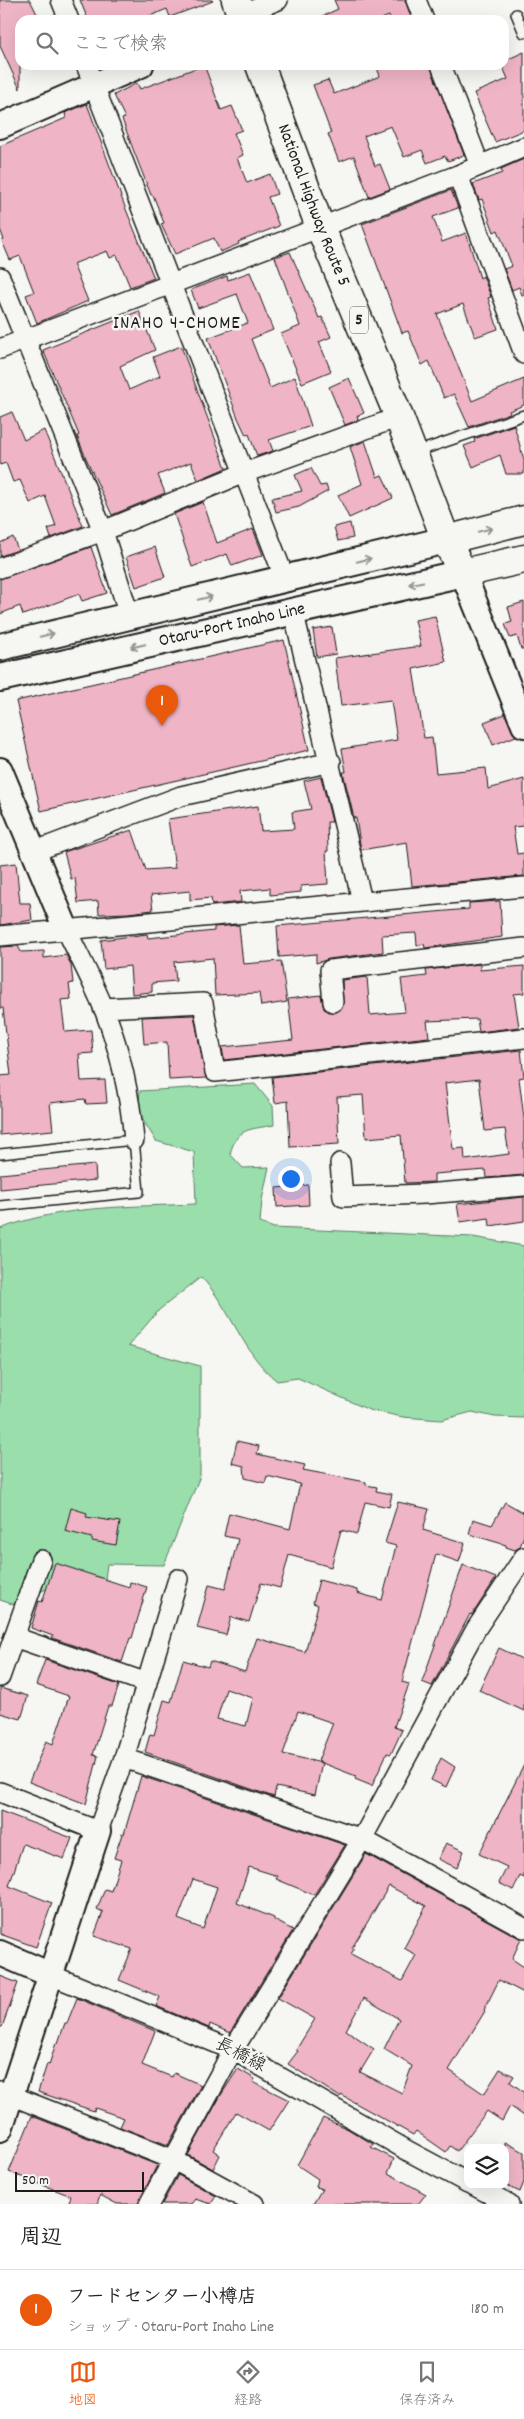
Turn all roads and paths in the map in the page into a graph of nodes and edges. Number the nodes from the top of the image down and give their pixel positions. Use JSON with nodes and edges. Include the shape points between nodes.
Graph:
{"nodes":[{"id":1,"x":61,"y":0,"type":"edge"},
{"id":2,"x":278,"y":0,"type":"edge"},
{"id":3,"x":416,"y":0,"type":"edge"},
{"id":4,"x":239,"y":14,"type":"edge"},
{"id":5,"x":516,"y":14,"type":"dead end"},
{"id":6,"x":66,"y":15,"type":"edge"},
{"id":7,"x":422,"y":15,"type":"edge"},
{"id":8,"x":524,"y":32,"type":"edge"},
{"id":9,"x":116,"y":70,"type":"edge"},
{"id":10,"x":262,"y":70,"type":"edge"},
{"id":11,"x":443,"y":70,"type":"edge"},
{"id":12,"x":90,"y":75,"type":"edge"},
{"id":13,"x":0,"y":126,"type":"edge"},
{"id":14,"x":524,"y":147,"type":"edge"},
{"id":15,"x":480,"y":166,"type":"junction"},
{"id":16,"x":458,"y":175,"type":"junction"},
{"id":17,"x":320,"y":227,"type":"junction"},
{"id":18,"x":0,"y":277,"type":"edge"},
{"id":19,"x":171,"y":284,"type":"junction"},
{"id":20,"x":24,"y":340,"type":"junction"},
{"id":21,"x":0,"y":349,"type":"edge"},
{"id":22,"x":524,"y":354,"type":"edge"},
{"id":23,"x":524,"y":415,"type":"edge"},
{"id":24,"x":400,"y":417,"type":"junction"},
{"id":25,"x":413,"y":453,"type":"junction"},
{"id":26,"x":244,"y":473,"type":"junction"},
{"id":27,"x":524,"y":520,"type":"edge"},
{"id":28,"x":103,"y":531,"type":"junction"},
{"id":29,"x":446,"y":540,"type":"junction"},
{"id":30,"x":524,"y":559,"type":"edge"},
{"id":31,"x":0,"y":568,"type":"edge"},
{"id":32,"x":463,"y":573,"type":"junction"},
{"id":33,"x":285,"y":579,"type":"junction"},
{"id":34,"x":293,"y":610,"type":"junction"},
{"id":35,"x":129,"y":615,"type":"junction"},
{"id":36,"x":0,"y":647,"type":"edge"},
{"id":37,"x":0,"y":678,"type":"edge"},
{"id":38,"x":524,"y":725,"type":"edge"},
{"id":39,"x":331,"y":762,"type":"junction"},
{"id":40,"x":0,"y":770,"type":"edge"},
{"id":41,"x":33,"y":852,"type":"junction"},
{"id":42,"x":524,"y":887,"type":"edge"},
{"id":43,"x":362,"y":902,"type":"junction"},
{"id":44,"x":66,"y":929,"type":"junction"},
{"id":45,"x":0,"y":936,"type":"edge"},
{"id":46,"x":524,"y":948,"type":"edge"},
{"id":47,"x":333,"y":1002,"type":"dead end"},
{"id":48,"x":103,"y":1008,"type":"junction"},
{"id":49,"x":524,"y":1038,"type":"edge"},
{"id":50,"x":134,"y":1140,"type":"junction"},
{"id":51,"x":0,"y":1154,"type":"edge"},
{"id":52,"x":340,"y":1163,"type":"dead end"},
{"id":53,"x":524,"y":1186,"type":"edge"},
{"id":54,"x":0,"y":1206,"type":"edge"},
{"id":55,"x":524,"y":1557,"type":"edge"},
{"id":56,"x":41,"y":1560,"type":"dead end"},
{"id":57,"x":178,"y":1579,"type":"dead end"},
{"id":58,"x":14,"y":1637,"type":"junction"},
{"id":59,"x":0,"y":1677,"type":"edge"},
{"id":60,"x":146,"y":1683,"type":"junction"},
{"id":61,"x":124,"y":1758,"type":"junction"},
{"id":62,"x":0,"y":1792,"type":"edge"},
{"id":63,"x":98,"y":1831,"type":"junction"},
{"id":64,"x":362,"y":1839,"type":"junction"},
{"id":65,"x":524,"y":1928,"type":"edge"},
{"id":66,"x":0,"y":1953,"type":"edge"},
{"id":67,"x":52,"y":1975,"type":"junction"},
{"id":68,"x":233,"y":2050,"type":"junction"},
{"id":69,"x":5,"y":2093,"type":"edge"},
{"id":70,"x":0,"y":2129,"type":"edge"},
{"id":71,"x":172,"y":2159,"type":"junction"},
{"id":72,"x":464,"y":2181,"type":"edge"},
{"id":73,"x":480,"y":2189,"type":"edge"},
{"id":74,"x":149,"y":2204,"type":"edge"},
{"id":75,"x":254,"y":2204,"type":"edge"},
{"id":76,"x":508,"y":2204,"type":"edge"}],
"edges":[{"from":1,"to":6,"type":"street"},
{"from":2,"to":4,"type":"street"},
{"from":3,"to":7,"type":"street"},
{"from":5,"to":8,"type":"lane"},
{"from":9,"to":12,"type":"street"},
{"from":10,"to":17,"type":"highway","name":"National Highway Route 5","number":"5"},
{"from":11,"to":15,"type":"street"},
{"from":12,"to":13,"type":"street"},
{"from":12,"to":19,"type":"street"},
{"from":14,"to":15,"type":"street"},
{"from":15,"to":16,"type":"street"},
{"from":16,"to":17,"type":"street"},
{"from":16,"to":22,"type":"street"},
{"from":17,"to":19,"type":"street"},
{"from":17,"to":24,"type":"highway","name":"National Highway Route 5","number":"5"},
{"from":18,"to":20,"type":"street"},
{"from":19,"to":20,"type":"street"},
{"from":19,"to":26,"type":"street"},
{"from":20,"to":21,"type":"street"},
{"from":20,"to":28,"type":"street"},
{"from":23,"to":25,"type":"lane"},
{"from":24,"to":25,"type":"highway","name":"National Highway Route 5","number":"5"},
{"from":24,"to":26,"type":"street"},
{"from":25,"to":29,"type":"highway","name":"National Highway Route 5","number":"5"},
{"from":26,"to":28,"type":"street"},
{"from":26,"to":33,"type":"street"},
{"from":29,"to":27,"type":"highway","one_way":true},
{"from":28,"to":31,"type":"street"},
{"from":28,"to":35,"type":"street"},
{"from":29,"to":32,"type":"highway","name":"National Highway Route 5","number":"5"},
{"from":33,"to":29,"type":"main road","name":"Otaru-Port Inaho Line","one_way":true},
{"from":30,"to":32,"type":"highway"},
{"from":32,"to":34,"type":"main road","name":"Otaru-Port Inaho Line","one_way":true},
{"from":32,"to":38,"type":"street"},
{"from":35,"to":33,"type":"main road","name":"Otaru-Port Inaho Line","one_way":true},
{"from":34,"to":37,"type":"main road","name":"Otaru-Port Inaho Line","one_way":true},
{"from":34,"to":39,"type":"street"},
{"from":36,"to":35,"type":"main road","name":"Otaru-Port Inaho Line","one_way":true},
{"from":39,"to":41,"type":"street","via":[[181,796]]},
{"from":39,"to":43,"type":"street"},
{"from":40,"to":41,"type":"street"},
{"from":41,"to":44,"type":"street"},
{"from":42,"to":43,"type":"street"},
{"from":43,"to":44,"type":"street"},
{"from":44,"to":45,"type":"street"},
{"from":44,"to":48,"type":"street"},
{"from":46,"to":47,"type":"street","via":[[330,970]]},
{"from":48,"to":49,"type":"street","via":[[203,1003],[216,1072]]},
{"from":48,"to":50,"type":"street","via":[[112,1031]]},
{"from":50,"to":51,"type":"lane"},
{"from":50,"to":54,"type":"lane","via":[[139,1192]]},
{"from":52,"to":53,"type":"street","via":[[343,1197]]},
{"from":55,"to":64,"type":"street","via":[[476,1629]]},
{"from":56,"to":58,"type":"street"},
{"from":57,"to":60,"type":"street"},
{"from":58,"to":59,"type":"street"},
{"from":58,"to":60,"type":"street"},
{"from":60,"to":61,"type":"street"},
{"from":61,"to":63,"type":"street"},
{"from":61,"to":64,"type":"street"},
{"from":62,"to":63,"type":"street"},
{"from":63,"to":67,"type":"street","via":[[86,1860]]},
{"from":64,"to":65,"type":"street"},
{"from":64,"to":68,"type":"street"},
{"from":66,"to":67,"type":"street","name":"長橋線"},
{"from":67,"to":68,"type":"street","name":"長橋線"},
{"from":67,"to":69,"type":"street"},
{"from":68,"to":71,"type":"street"},
{"from":68,"to":72,"type":"street","name":"長橋線"},
{"from":69,"to":70,"type":"street"},
{"from":69,"to":71,"type":"street"},
{"from":71,"to":74,"type":"street"},
{"from":71,"to":75,"type":"street"},
{"from":73,"to":76,"type":"street"}]}
